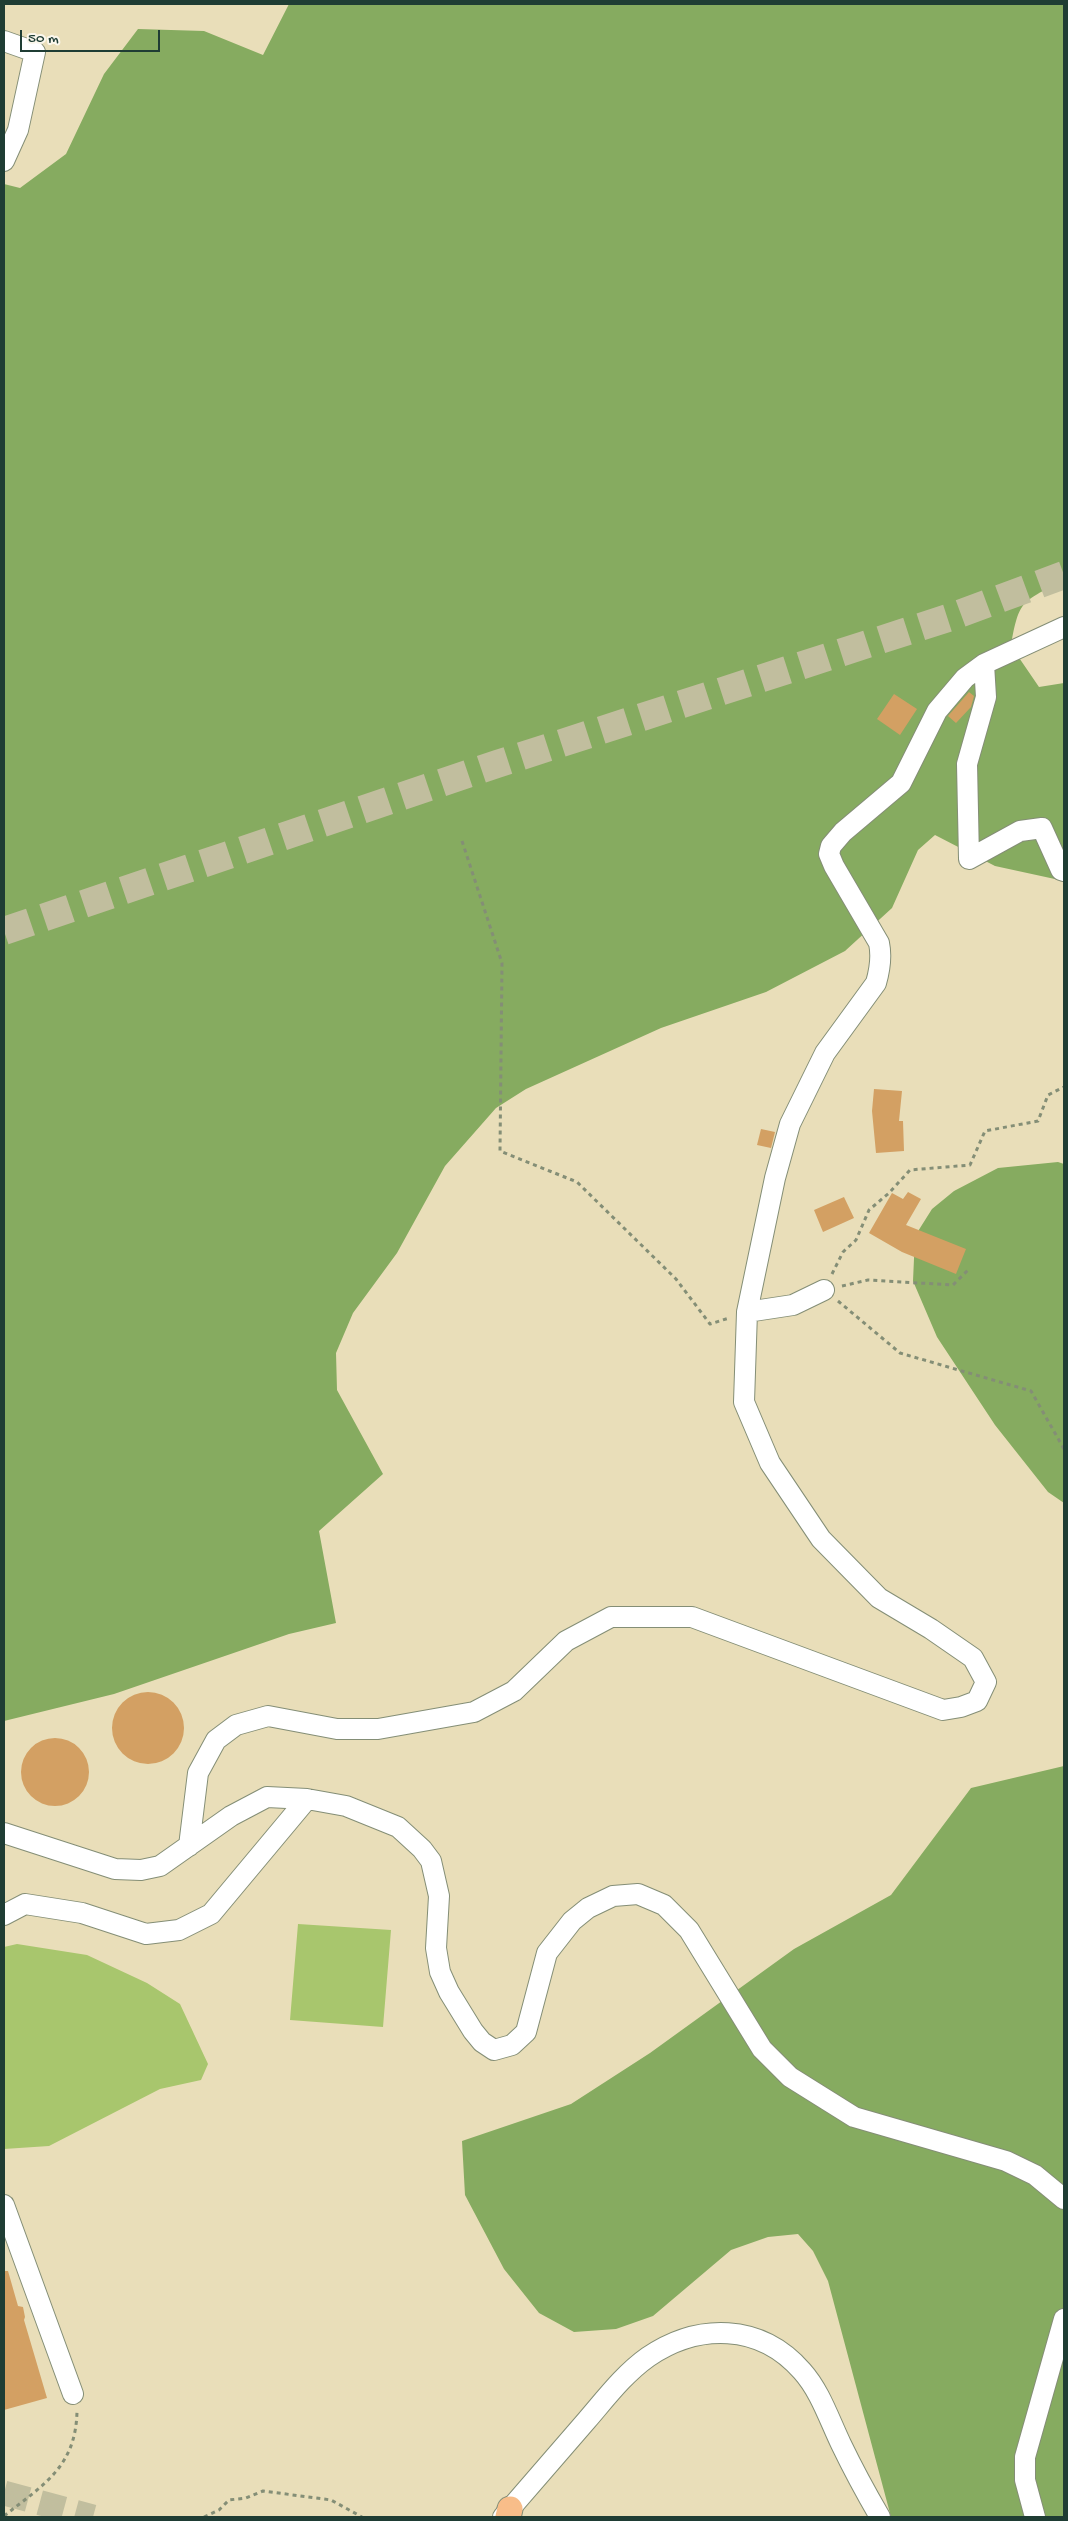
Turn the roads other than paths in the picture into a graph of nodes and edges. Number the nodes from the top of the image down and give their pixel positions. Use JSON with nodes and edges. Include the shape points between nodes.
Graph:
{"nodes":[{"id":1,"x":4,"y":41,"type":"edge"},
{"id":2,"x":4,"y":161,"type":"edge"},
{"id":3,"x":1064,"y":627,"type":"edge"},
{"id":4,"x":984,"y":664,"type":"junction"},
{"id":5,"x":1064,"y":871,"type":"edge"},
{"id":6,"x":824,"y":1290,"type":"road end"},
{"id":7,"x":747,"y":1312,"type":"junction"},
{"id":8,"x":307,"y":1798,"type":"junction"},
{"id":9,"x":4,"y":1833,"type":"edge"},
{"id":10,"x":190,"y":1846,"type":"junction"},
{"id":11,"x":4,"y":1915,"type":"edge"},
{"id":12,"x":1064,"y":2200,"type":"edge"},
{"id":13,"x":4,"y":2205,"type":"edge"},
{"id":14,"x":1064,"y":2319,"type":"edge"},
{"id":15,"x":73,"y":2394,"type":"road end"},
{"id":16,"x":507,"y":2514,"type":"edge"},
{"id":17,"x":880,"y":2517,"type":"edge"},
{"id":18,"x":1035,"y":2517,"type":"edge"}],
"edges":[{"from":1,"to":2,"type":"street","via":[[35,52],[18,130]]},
{"from":3,"to":4,"type":"street"},
{"from":4,"to":5,"type":"street","via":[[986,697],[967,764],[969,859],[1020,831],[1042,828]]},
{"from":4,"to":7,"type":"street","via":[[965,678],[937,711],[900,783],[831,846],[829,854],[834,866],[879,943],[879,972],[876,983],[825,1053],[790,1124],[775,1178]]},
{"from":6,"to":7,"type":"street","via":[[793,1305]]},
{"from":7,"to":10,"type":"street","via":[[744,1402],[770,1463],[821,1539],[879,1598],[973,1658],[986,1682],[977,1700],[943,1710],[692,1617],[611,1617],[566,1641],[514,1690],[474,1712],[378,1729],[337,1729],[268,1716],[236,1725],[216,1740],[198,1773]]},
{"from":8,"to":10,"type":"street","via":[[267,1797],[231,1816]]},
{"from":8,"to":11,"type":"street","via":[[211,1914],[179,1930],[146,1934],[82,1913],[25,1904]]},
{"from":8,"to":12,"type":"street","via":[[346,1806],[398,1827],[431,1861],[439,1896],[436,1948],[440,1972],[473,2031],[494,2050],[512,2045],[526,2032],[547,1953],[572,1921],[588,1908],[613,1896],[638,1894],[664,1905],[689,1930],[762,2050],[790,2077],[854,2118],[1006,2161],[1035,2175]]},
{"from":9,"to":10,"type":"street","via":[[115,1869],[141,1870],[160,1866]]},
{"from":13,"to":15,"type":"street"},
{"from":14,"to":18,"type":"street","via":[[1025,2457],[1024,2480]]},
{"from":16,"to":17,"type":"street","via":[[617,2386],[647,2358],[702,2333],[734,2333],[765,2343],[787,2355],[803,2372],[818,2393],[856,2476]]}]}
